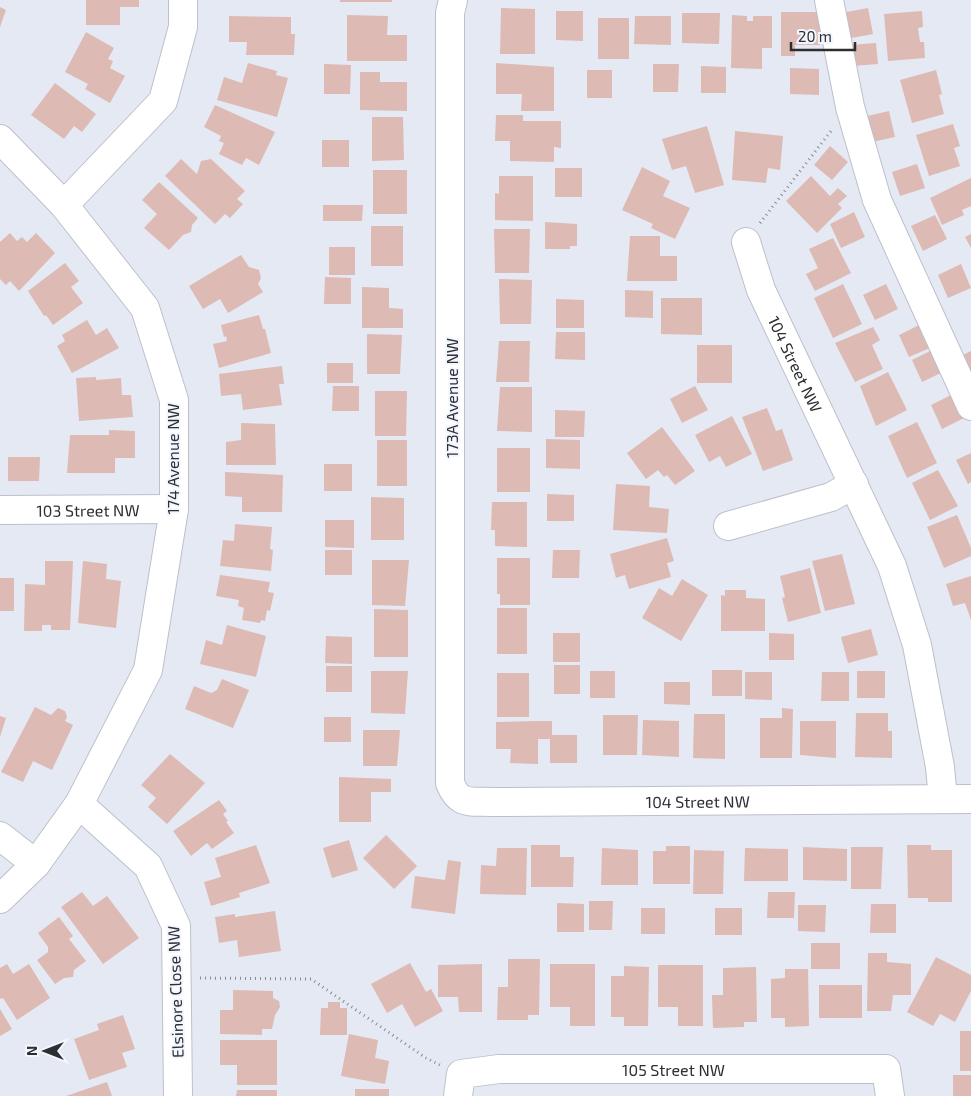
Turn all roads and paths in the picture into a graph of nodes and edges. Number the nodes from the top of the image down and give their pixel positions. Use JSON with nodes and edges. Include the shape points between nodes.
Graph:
{"nodes":[{"id":1,"x":183,"y":0,"type":"edge"},
{"id":2,"x":453,"y":0,"type":"edge"},
{"id":3,"x":829,"y":0,"type":"edge"},
{"id":4,"x":850,"y":107,"type":"junction"},
{"id":5,"x":0,"y":139,"type":"edge"},
{"id":6,"x":64,"y":205,"type":"junction"},
{"id":7,"x":746,"y":242,"type":"joint"},
{"id":8,"x":971,"y":406,"type":"edge"},
{"id":9,"x":854,"y":484,"type":"junction"},
{"id":10,"x":174,"y":509,"type":"junction"},
{"id":11,"x":0,"y":510,"type":"edge"},
{"id":12,"x":728,"y":526,"type":"dead end"},
{"id":13,"x":455,"y":796,"type":"joint"},
{"id":14,"x":943,"y":799,"type":"junction"},
{"id":15,"x":971,"y":799,"type":"edge"},
{"id":16,"x":79,"y":804,"type":"junction"},
{"id":17,"x":0,"y":836,"type":"edge"},
{"id":18,"x":36,"y":864,"type":"junction"},
{"id":19,"x":0,"y":900,"type":"edge"},
{"id":20,"x":177,"y":979,"type":"junction"},
{"id":21,"x":460,"y":1085,"type":"edge"},
{"id":22,"x":178,"y":1096,"type":"edge"},
{"id":23,"x":890,"y":1096,"type":"edge"}],
"edges":[{"from":1,"to":6,"type":"street","via":[[183,27],[163,102]]},
{"from":2,"to":13,"type":"street","name":"173A Avenue NW","via":[[450,13],[450,783]]},
{"from":3,"to":4,"type":"street"},
{"from":4,"to":7,"type":"path"},
{"from":4,"to":8,"type":"street","via":[[877,200]]},
{"from":5,"to":6,"type":"street","name":"174 Avenue NW"},
{"from":6,"to":10,"type":"street","name":"174 Avenue NW","via":[[145,308],[174,400]]},
{"from":7,"to":9,"type":"street","name":"104 Street NW","via":[[761,290]]},
{"from":9,"to":12,"type":"street","via":[[831,497]]},
{"from":9,"to":14,"type":"street","name":"104 Street NW","via":[[892,566],[917,645]]},
{"from":10,"to":11,"type":"street","name":"103 Street NW"},
{"from":10,"to":16,"type":"street","name":"174 Avenue NW","via":[[148,670]]},
{"from":13,"to":14,"type":"street","name":"104 Street NW","via":[[462,800],[492,802]]},
{"from":14,"to":15,"type":"street","name":"104 Street NW"},
{"from":16,"to":18,"type":"street","name":"174 Avenue NW"},
{"from":16,"to":20,"type":"street","name":"Elsinore Close NW","via":[[148,866],[176,926]]},
{"from":17,"to":18,"type":"street"},
{"from":18,"to":19,"type":"street","name":"174 Avenue NW"},
{"from":20,"to":21,"type":"path","via":[[311,979]]},
{"from":20,"to":22,"type":"street","name":"Elsinore Close NW"},
{"from":21,"to":23,"type":"street","name":"105 Street NW","via":[[499,1069],[886,1070]]}]}
